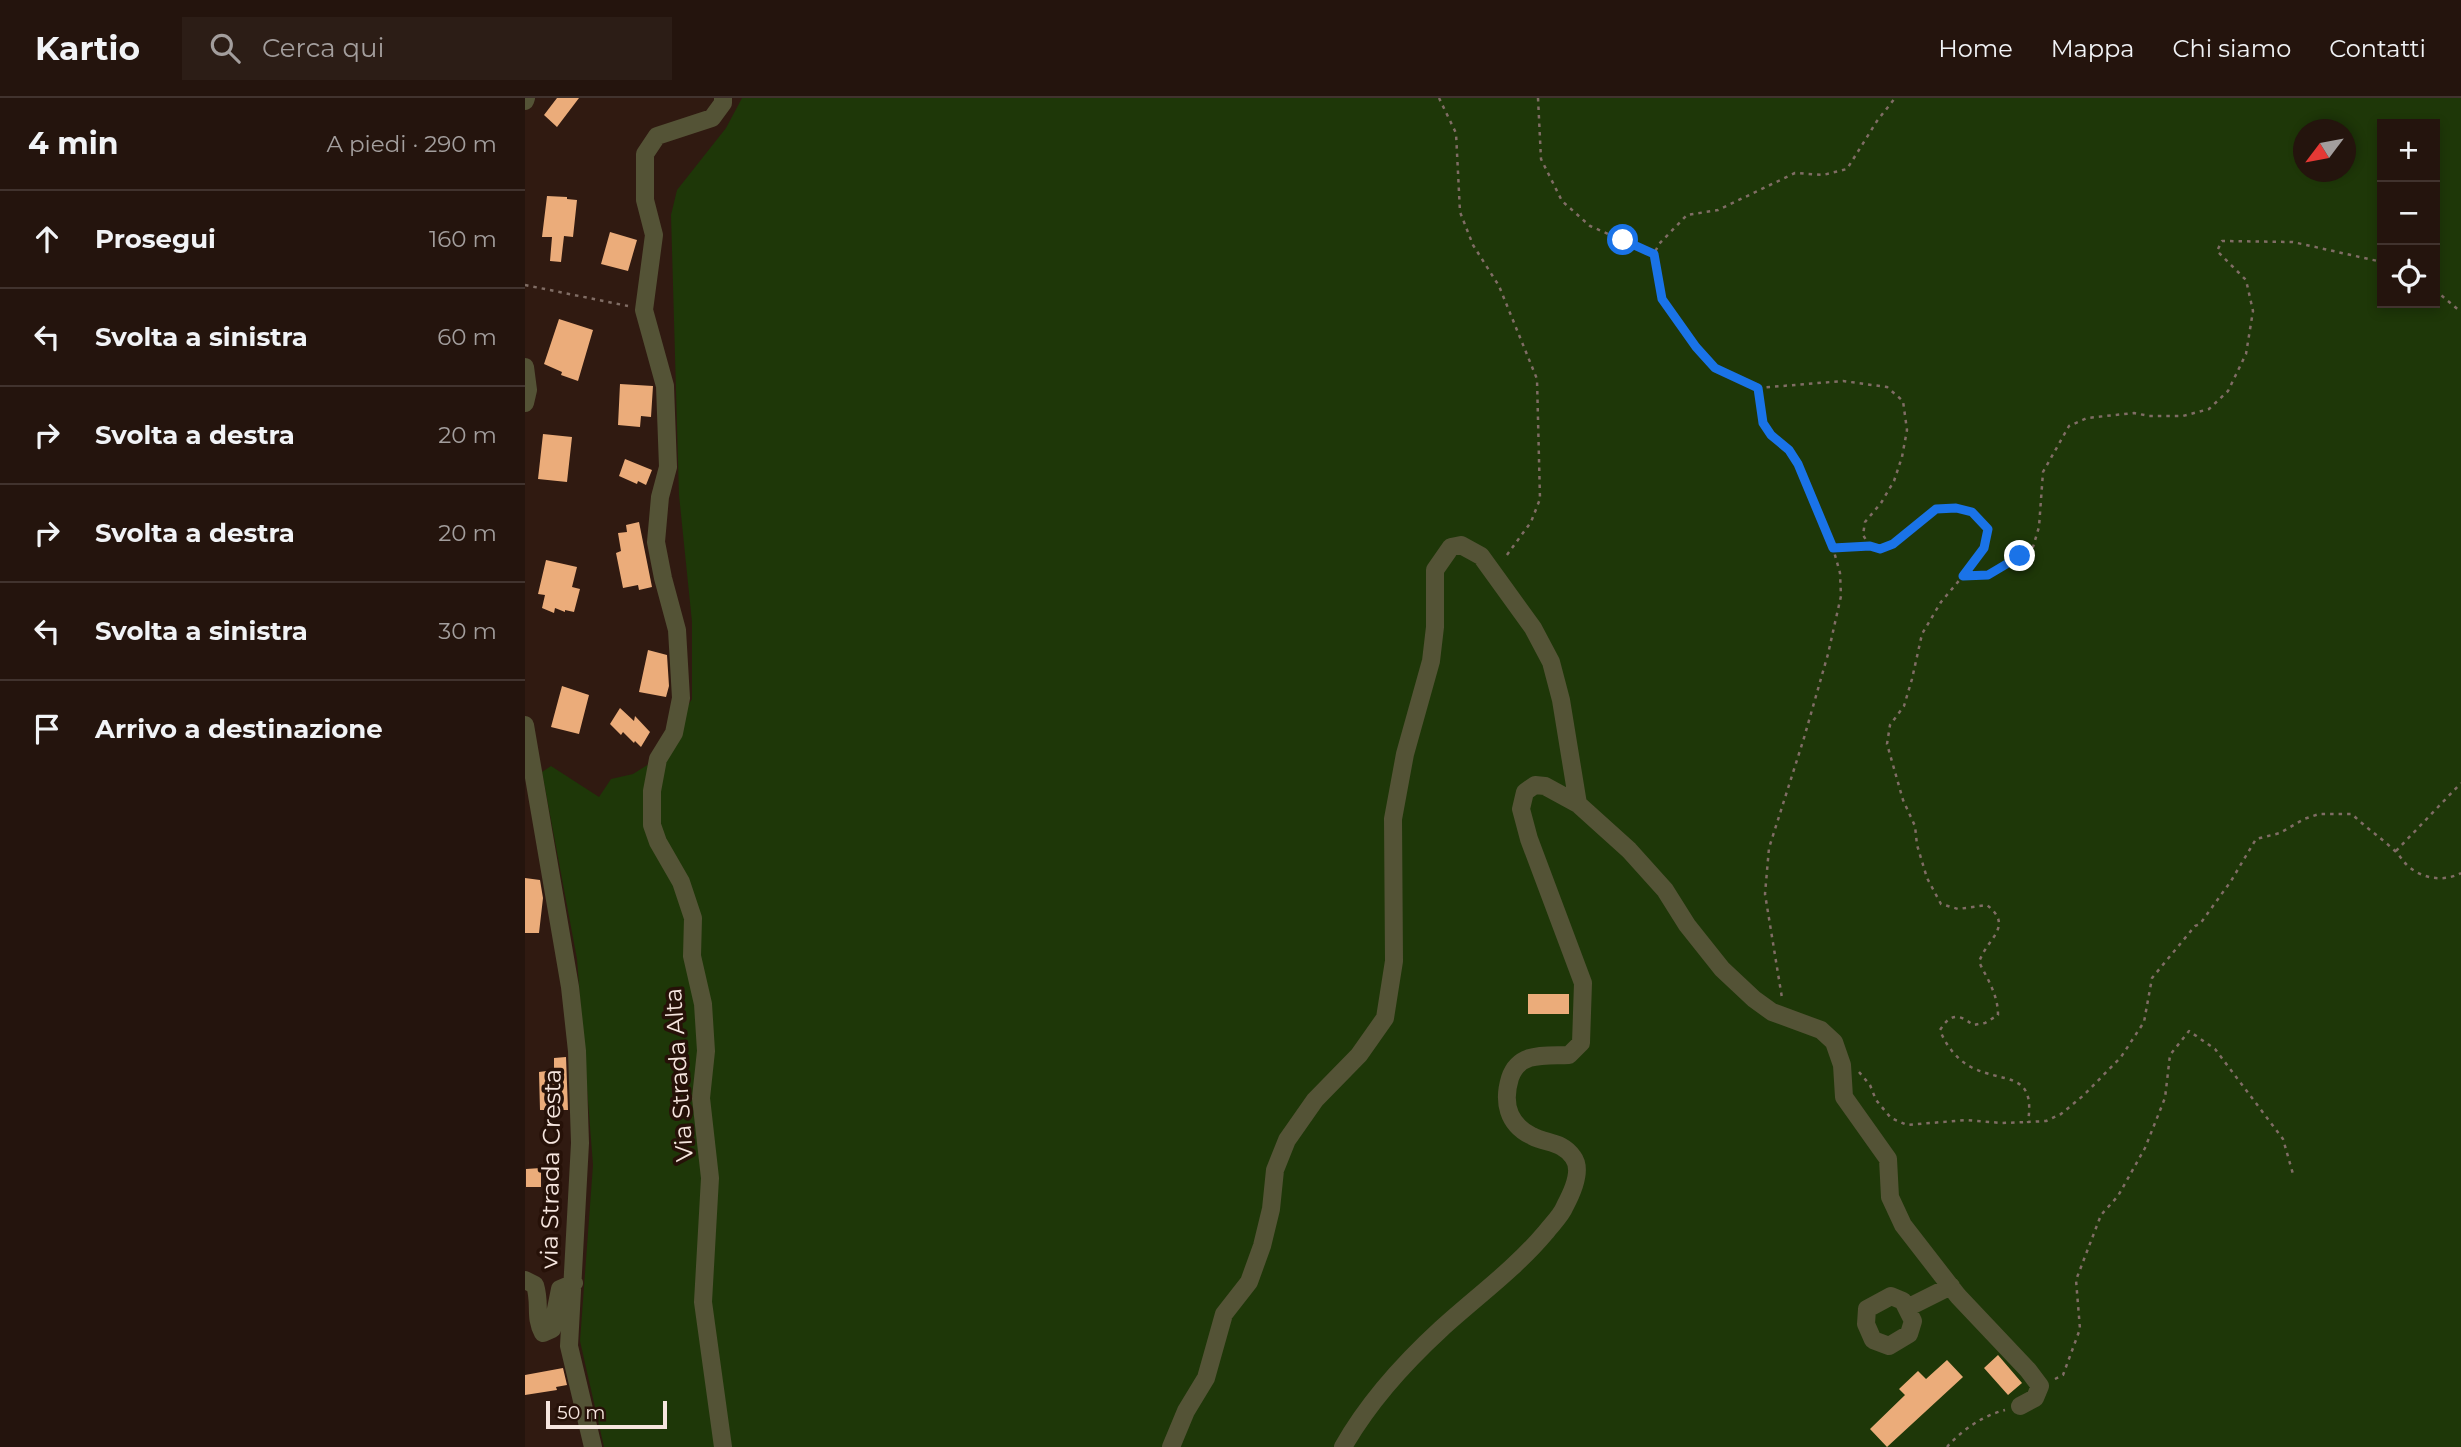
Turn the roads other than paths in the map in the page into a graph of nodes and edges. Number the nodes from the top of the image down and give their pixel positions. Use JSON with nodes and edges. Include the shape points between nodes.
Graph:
{"nodes":[{"id":1,"x":723,"y":98,"type":"edge"},
{"id":2,"x":525,"y":367,"type":"edge"},
{"id":3,"x":525,"y":403,"type":"edge"},
{"id":4,"x":525,"y":725,"type":"edge"},
{"id":5,"x":1578,"y":804,"type":"junction"},
{"id":6,"x":525,"y":1280,"type":"edge"},
{"id":7,"x":573,"y":1283,"type":"junction"},
{"id":8,"x":1951,"y":1286,"type":"junction"},
{"id":9,"x":1907,"y":1308,"type":"dead end"},
{"id":10,"x":2020,"y":1406,"type":"road end"},
{"id":11,"x":593,"y":1447,"type":"edge"},
{"id":12,"x":723,"y":1447,"type":"edge"},
{"id":13,"x":1171,"y":1447,"type":"edge"},
{"id":14,"x":1343,"y":1447,"type":"edge"}],
"edges":[{"from":1,"to":12,"type":"street","name":"Via Strada Alta","via":[[712,118],[657,136],[645,154],[645,200],[654,235],[644,310],[665,386],[667,467],[656,542],[677,630],[681,698],[674,733],[658,759],[652,825],[681,882],[693,918],[692,956],[703,1004],[706,1051],[701,1098],[710,1178],[703,1302]]},
{"from":2,"to":3,"type":"street"},
{"from":4,"to":7,"type":"street","name":"via Strada Cresta","via":[[577,1051],[580,1143]]},
{"from":5,"to":8,"type":"street","via":[[1629,849],[1722,969],[1754,999],[1772,1012],[1821,1030],[1835,1042],[1844,1097],[1888,1159],[1891,1197],[1903,1225]]},
{"from":5,"to":13,"type":"street","via":[[1551,662],[1534,628],[1481,555],[1461,545],[1451,547],[1435,570],[1431,661],[1405,754],[1393,819],[1394,961],[1385,1018],[1287,1140],[1275,1170],[1271,1209],[1249,1282],[1224,1314],[1206,1378]]},
{"from":5,"to":14,"type":"street","via":[[1535,785],[1525,792],[1521,809],[1583,983],[1581,1043],[1569,1055],[1527,1057],[1518,1063],[1506,1101],[1518,1126],[1531,1136],[1559,1143],[1574,1158],[1578,1173],[1564,1209],[1527,1255],[1440,1330],[1395,1376]]},
{"from":6,"to":7,"type":"street","via":[[535,1285],[537,1322],[543,1333],[552,1329],[560,1289]]},
{"from":7,"to":11,"type":"street","name":"via Strada Cresta","via":[[569,1346]]},
{"from":8,"to":9,"type":"street"},
{"from":8,"to":10,"type":"street","via":[[2040,1386],[2035,1398]]}]}
